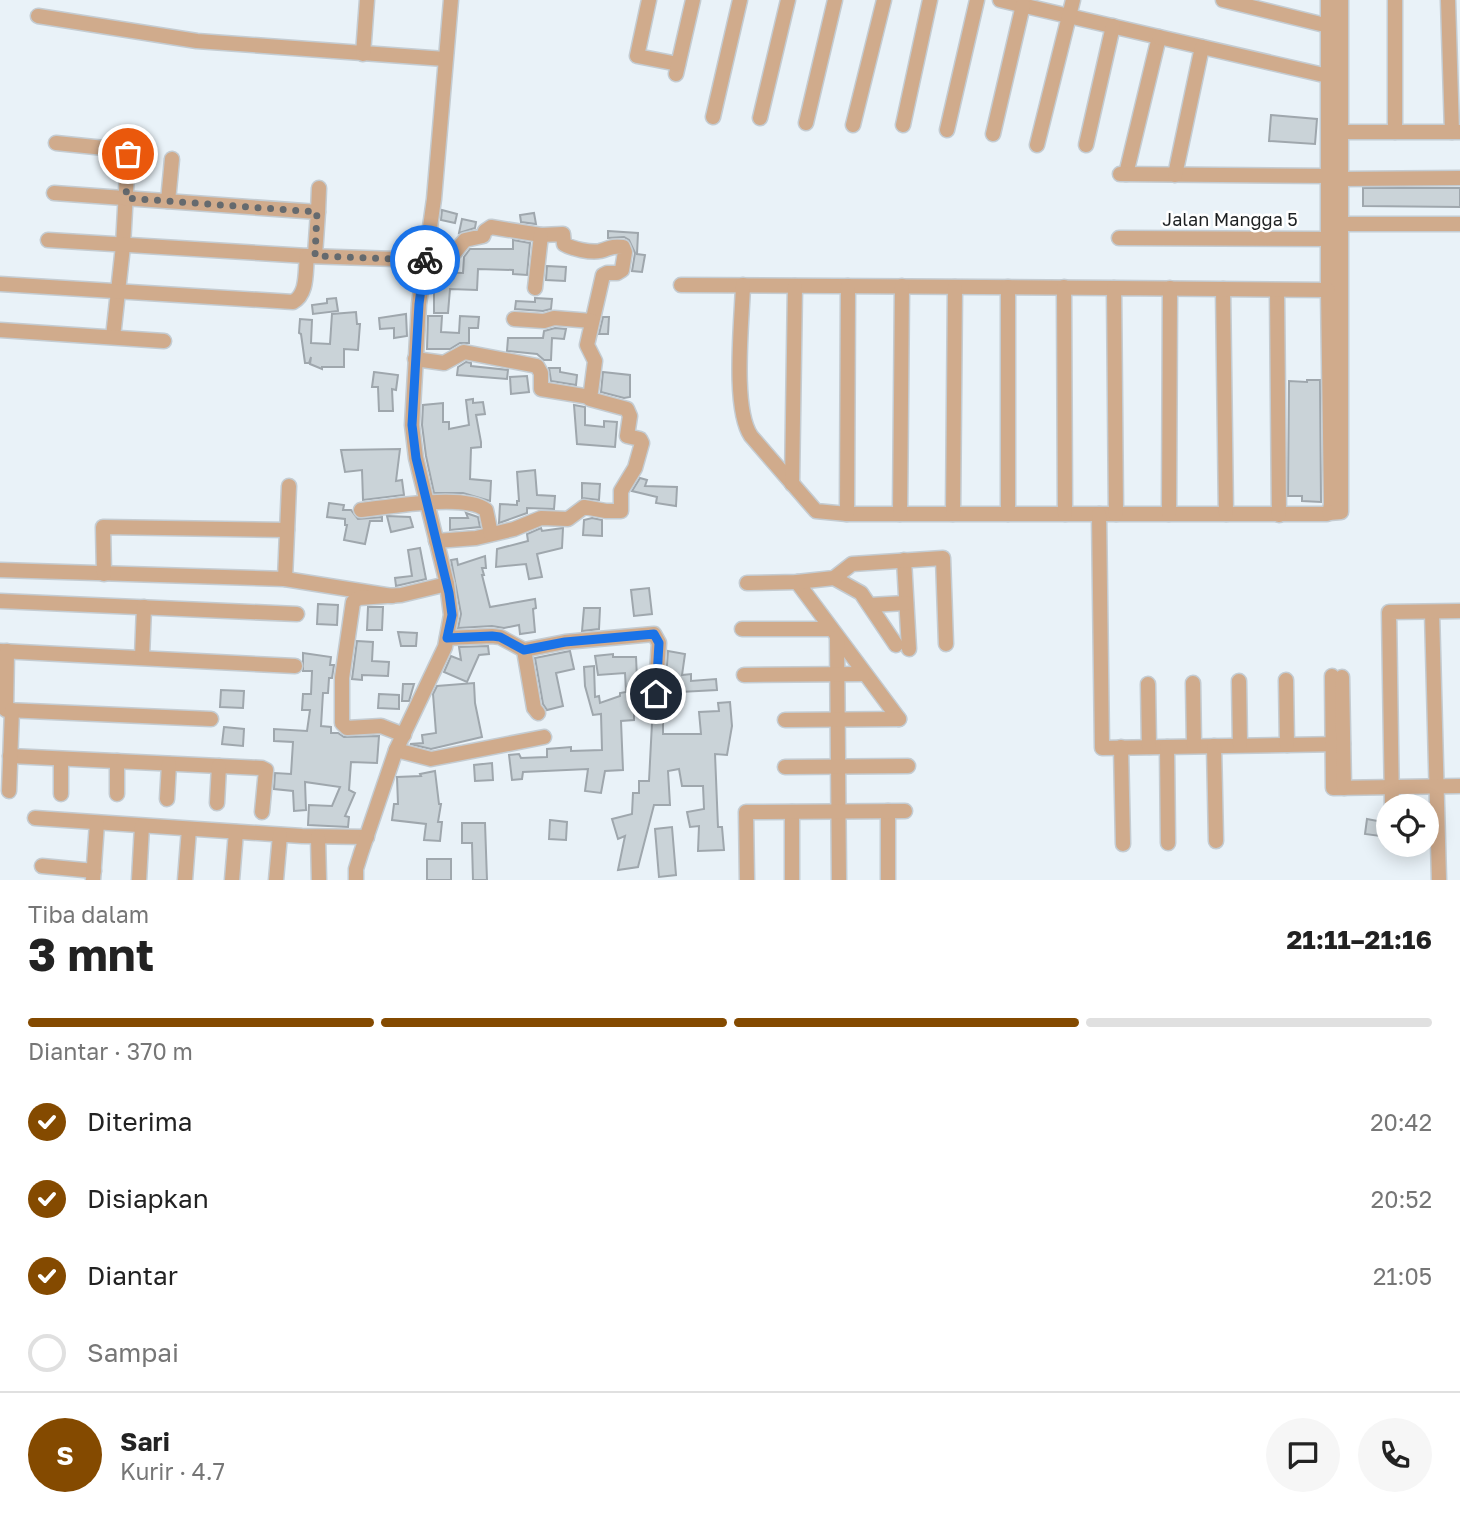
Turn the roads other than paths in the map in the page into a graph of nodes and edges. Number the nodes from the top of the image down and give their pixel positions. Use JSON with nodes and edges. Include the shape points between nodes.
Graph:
{"nodes":[{"id":1,"x":367,"y":0,"type":"edge"},
{"id":2,"x":451,"y":0,"type":"edge"},
{"id":3,"x":649,"y":0,"type":"edge"},
{"id":4,"x":693,"y":0,"type":"edge"},
{"id":5,"x":740,"y":0,"type":"edge"},
{"id":6,"x":788,"y":0,"type":"edge"},
{"id":7,"x":835,"y":0,"type":"edge"},
{"id":8,"x":884,"y":0,"type":"edge"},
{"id":9,"x":930,"y":0,"type":"edge"},
{"id":10,"x":976,"y":0,"type":"edge"},
{"id":11,"x":1000,"y":0,"type":"edge"},
{"id":12,"x":1073,"y":0,"type":"edge"},
{"id":13,"x":1223,"y":0,"type":"edge"},
{"id":14,"x":1328,"y":0,"type":"edge"},
{"id":15,"x":1342,"y":0,"type":"edge"},
{"id":16,"x":1395,"y":0,"type":"edge"},
{"id":17,"x":1448,"y":0,"type":"edge"},
{"id":18,"x":1023,"y":5,"type":"junction"},
{"id":19,"x":38,"y":16,"type":"dead end"},
{"id":20,"x":1069,"y":16,"type":"junction"},
{"id":21,"x":1113,"y":26,"type":"junction"},
{"id":22,"x":1335,"y":28,"type":"junction"},
{"id":23,"x":1159,"y":37,"type":"junction"},
{"id":24,"x":1202,"y":47,"type":"junction"},
{"id":25,"x":363,"y":54,"type":"junction"},
{"id":26,"x":445,"y":59,"type":"junction"},
{"id":27,"x":1328,"y":76,"type":"junction"},
{"id":28,"x":713,"y":117,"type":"dead end"},
{"id":29,"x":760,"y":118,"type":"dead end"},
{"id":30,"x":806,"y":123,"type":"dead end"},
{"id":31,"x":853,"y":125,"type":"dead end"},
{"id":32,"x":902,"y":125,"type":"dead end"},
{"id":33,"x":947,"y":130,"type":"dead end"},
{"id":34,"x":1341,"y":132,"type":"junction"},
{"id":35,"x":1395,"y":132,"type":"junction"},
{"id":36,"x":1456,"y":132,"type":"edge"},
{"id":37,"x":993,"y":134,"type":"dead end"},
{"id":38,"x":56,"y":143,"type":"dead end"},
{"id":39,"x":1037,"y":145,"type":"dead end"},
{"id":40,"x":1086,"y":145,"type":"dead end"},
{"id":41,"x":172,"y":159,"type":"dead end"},
{"id":42,"x":1175,"y":175,"type":"junction"},
{"id":43,"x":1335,"y":178,"type":"junction"},
{"id":44,"x":1460,"y":178,"type":"edge"},
{"id":45,"x":319,"y":188,"type":"dead end"},
{"id":46,"x":54,"y":193,"type":"dead end"},
{"id":47,"x":126,"y":198,"type":"junction"},
{"id":48,"x":168,"y":201,"type":"junction"},
{"id":49,"x":317,"y":212,"type":"junction"},
{"id":50,"x":1460,"y":223,"type":"edge"},
{"id":51,"x":1337,"y":234,"type":"junction"},
{"id":52,"x":541,"y":235,"type":"junction"},
{"id":53,"x":1119,"y":238,"type":"dead end"},
{"id":54,"x":48,"y":240,"type":"dead end"},
{"id":55,"x":123,"y":246,"type":"junction"},
{"id":56,"x":311,"y":256,"type":"junction"},
{"id":57,"x":425,"y":260,"type":"junction"},
{"id":58,"x":0,"y":284,"type":"edge"},
{"id":59,"x":681,"y":285,"type":"dead end"},
{"id":60,"x":743,"y":285,"type":"junction"},
{"id":61,"x":795,"y":286,"type":"junction"},
{"id":62,"x":848,"y":286,"type":"junction"},
{"id":63,"x":902,"y":286,"type":"junction"},
{"id":64,"x":956,"y":287,"type":"junction"},
{"id":65,"x":1008,"y":287,"type":"junction"},
{"id":66,"x":1064,"y":287,"type":"junction"},
{"id":67,"x":535,"y":288,"type":"dead end"},
{"id":68,"x":1114,"y":288,"type":"junction"},
{"id":69,"x":1170,"y":288,"type":"junction"},
{"id":70,"x":1223,"y":289,"type":"junction"},
{"id":71,"x":1277,"y":290,"type":"junction"},
{"id":72,"x":1328,"y":290,"type":"junction"},
{"id":73,"x":118,"y":293,"type":"junction"},
{"id":74,"x":514,"y":320,"type":"dead end"},
{"id":75,"x":592,"y":321,"type":"junction"},
{"id":76,"x":0,"y":330,"type":"edge"},
{"id":77,"x":113,"y":337,"type":"junction"},
{"id":78,"x":164,"y":341,"type":"dead end"},
{"id":79,"x":415,"y":359,"type":"junction"},
{"id":80,"x":590,"y":397,"type":"junction"},
{"id":81,"x":792,"y":484,"type":"junction"},
{"id":82,"x":289,"y":485,"type":"dead end"},
{"id":83,"x":427,"y":502,"type":"junction"},
{"id":84,"x":361,"y":510,"type":"dead end"},
{"id":85,"x":1329,"y":513,"type":"junction"},
{"id":86,"x":847,"y":514,"type":"junction"},
{"id":87,"x":900,"y":514,"type":"junction"},
{"id":88,"x":953,"y":514,"type":"junction"},
{"id":89,"x":1008,"y":514,"type":"junction"},
{"id":90,"x":1065,"y":514,"type":"junction"},
{"id":91,"x":1098,"y":514,"type":"junction"},
{"id":92,"x":1116,"y":514,"type":"junction"},
{"id":93,"x":1170,"y":514,"type":"junction"},
{"id":94,"x":1226,"y":514,"type":"junction"},
{"id":95,"x":1279,"y":515,"type":"junction"},
{"id":96,"x":287,"y":530,"type":"junction"},
{"id":97,"x":491,"y":534,"type":"junction"},
{"id":98,"x":436,"y":541,"type":"junction"},
{"id":99,"x":904,"y":560,"type":"junction"},
{"id":100,"x":0,"y":569,"type":"edge"},
{"id":101,"x":104,"y":574,"type":"junction"},
{"id":102,"x":834,"y":578,"type":"junction"},
{"id":103,"x":285,"y":579,"type":"junction"},
{"id":104,"x":796,"y":582,"type":"junction"},
{"id":105,"x":747,"y":583,"type":"dead end"},
{"id":106,"x":447,"y":584,"type":"junction"},
{"id":107,"x":392,"y":596,"type":"junction"},
{"id":108,"x":0,"y":601,"type":"edge"},
{"id":109,"x":906,"y":603,"type":"junction"},
{"id":110,"x":870,"y":605,"type":"junction"},
{"id":111,"x":144,"y":607,"type":"junction"},
{"id":112,"x":1460,"y":611,"type":"edge"},
{"id":113,"x":1432,"y":612,"type":"junction"},
{"id":114,"x":297,"y":614,"type":"dead end"},
{"id":115,"x":742,"y":629,"type":"dead end"},
{"id":116,"x":834,"y":633,"type":"junction"},
{"id":117,"x":447,"y":638,"type":"junction"},
{"id":118,"x":946,"y":644,"type":"dead end"},
{"id":119,"x":524,"y":650,"type":"junction"},
{"id":120,"x":4,"y":651,"type":"edge"},
{"id":121,"x":142,"y":657,"type":"junction"},
{"id":122,"x":295,"y":666,"type":"dead end"},
{"id":123,"x":837,"y":674,"type":"junction"},
{"id":124,"x":865,"y":674,"type":"junction"},
{"id":125,"x":744,"y":675,"type":"dead end"},
{"id":126,"x":1337,"y":676,"type":"dead end"},
{"id":127,"x":1286,"y":680,"type":"dead end"},
{"id":128,"x":1239,"y":681,"type":"dead end"},
{"id":129,"x":1194,"y":683,"type":"dead end"},
{"id":130,"x":1148,"y":684,"type":"dead end"},
{"id":131,"x":12,"y":710,"type":"junction"},
{"id":132,"x":538,"y":713,"type":"dead end"},
{"id":133,"x":654,"y":714,"type":"dead end"},
{"id":134,"x":211,"y":719,"type":"dead end"},
{"id":135,"x":785,"y":720,"type":"dead end"},
{"id":136,"x":838,"y":720,"type":"junction"},
{"id":137,"x":404,"y":735,"type":"junction"},
{"id":138,"x":544,"y":737,"type":"dead end"},
{"id":139,"x":1338,"y":744,"type":"junction"},
{"id":140,"x":1287,"y":745,"type":"junction"},
{"id":141,"x":1195,"y":746,"type":"junction"},
{"id":142,"x":1214,"y":746,"type":"junction"},
{"id":143,"x":1240,"y":746,"type":"junction"},
{"id":144,"x":1121,"y":747,"type":"junction"},
{"id":145,"x":1149,"y":747,"type":"junction"},
{"id":146,"x":1167,"y":747,"type":"junction"},
{"id":147,"x":396,"y":750,"type":"junction"},
{"id":148,"x":10,"y":756,"type":"junction"},
{"id":149,"x":61,"y":759,"type":"junction"},
{"id":150,"x":117,"y":761,"type":"junction"},
{"id":151,"x":169,"y":764,"type":"junction"},
{"id":152,"x":219,"y":766,"type":"junction"},
{"id":153,"x":838,"y":766,"type":"junction"},
{"id":154,"x":908,"y":766,"type":"dead end"},
{"id":155,"x":785,"y":767,"type":"dead end"},
{"id":156,"x":1438,"y":786,"type":"junction"},
{"id":157,"x":1460,"y":786,"type":"edge"},
{"id":158,"x":1391,"y":787,"type":"junction"},
{"id":159,"x":9,"y":791,"type":"dead end"},
{"id":160,"x":61,"y":794,"type":"dead end"},
{"id":161,"x":117,"y":794,"type":"dead end"},
{"id":162,"x":1391,"y":794,"type":"edge"},
{"id":163,"x":167,"y":799,"type":"dead end"},
{"id":164,"x":217,"y":803,"type":"dead end"},
{"id":165,"x":888,"y":811,"type":"junction"},
{"id":166,"x":905,"y":811,"type":"dead end"},
{"id":167,"x":262,"y":812,"type":"dead end"},
{"id":168,"x":792,"y":812,"type":"junction"},
{"id":169,"x":838,"y":812,"type":"junction"},
{"id":170,"x":35,"y":818,"type":"dead end"},
{"id":171,"x":97,"y":823,"type":"junction"},
{"id":172,"x":142,"y":826,"type":"junction"},
{"id":173,"x":189,"y":829,"type":"junction"},
{"id":174,"x":236,"y":832,"type":"junction"},
{"id":175,"x":280,"y":835,"type":"junction"},
{"id":176,"x":318,"y":836,"type":"junction"},
{"id":177,"x":367,"y":837,"type":"junction"},
{"id":178,"x":1216,"y":841,"type":"dead end"},
{"id":179,"x":1168,"y":842,"type":"dead end"},
{"id":180,"x":1123,"y":844,"type":"dead end"},
{"id":181,"x":42,"y":866,"type":"dead end"},
{"id":182,"x":93,"y":876,"type":"edge"},
{"id":183,"x":139,"y":880,"type":"edge"},
{"id":184,"x":185,"y":880,"type":"edge"},
{"id":185,"x":232,"y":880,"type":"edge"},
{"id":186,"x":276,"y":880,"type":"edge"},
{"id":187,"x":319,"y":880,"type":"edge"},
{"id":188,"x":356,"y":880,"type":"edge"},
{"id":189,"x":747,"y":880,"type":"edge"},
{"id":190,"x":792,"y":880,"type":"edge"},
{"id":191,"x":839,"y":880,"type":"edge"},
{"id":192,"x":888,"y":880,"type":"edge"},
{"id":193,"x":1439,"y":880,"type":"edge"}],
"edges":[{"from":1,"to":25,"type":"street"},
{"from":2,"to":26,"type":"street"},
{"from":3,"to":4,"type":"street","via":[[637,56],[677,69]]},
{"from":5,"to":28,"type":"street"},
{"from":6,"to":29,"type":"street"},
{"from":7,"to":30,"type":"street"},
{"from":8,"to":31,"type":"street"},
{"from":9,"to":32,"type":"street"},
{"from":10,"to":33,"type":"street"},
{"from":11,"to":18,"type":"street"},
{"from":12,"to":20,"type":"street"},
{"from":13,"to":22,"type":"street"},
{"from":14,"to":22,"type":"street"},
{"from":15,"to":22,"type":"street"},
{"from":16,"to":35,"type":"street"},
{"from":17,"to":36,"type":"street"},
{"from":18,"to":20,"type":"street"},
{"from":18,"to":37,"type":"street"},
{"from":19,"to":25,"type":"street","via":[[197,41]]},
{"from":20,"to":21,"type":"street"},
{"from":20,"to":39,"type":"street"},
{"from":21,"to":23,"type":"street"},
{"from":21,"to":40,"type":"street"},
{"from":22,"to":27,"type":"street"},
{"from":22,"to":34,"type":"street"},
{"from":23,"to":24,"type":"street"},
{"from":23,"to":42,"type":"street","via":[[1123,174]]},
{"from":24,"to":27,"type":"street"},
{"from":24,"to":42,"type":"street"},
{"from":25,"to":26,"type":"street"},
{"from":26,"to":57,"type":"street"},
{"from":27,"to":43,"type":"street"},
{"from":34,"to":35,"type":"street"},
{"from":34,"to":43,"type":"street"},
{"from":35,"to":36,"type":"street"},
{"from":38,"to":47,"type":"street","via":[[126,151]]},
{"from":41,"to":48,"type":"street"},
{"from":42,"to":43,"type":"street"},
{"from":43,"to":44,"type":"street"},
{"from":43,"to":51,"type":"street"},
{"from":45,"to":49,"type":"street"},
{"from":46,"to":47,"type":"street"},
{"from":47,"to":48,"type":"street"},
{"from":47,"to":55,"type":"street"},
{"from":48,"to":49,"type":"street"},
{"from":49,"to":56,"type":"street"},
{"from":50,"to":51,"type":"street","name":"Jalan Mangga 5"},
{"from":51,"to":53,"type":"street","name":"Jalan Mangga 5"},
{"from":51,"to":72,"type":"street"},
{"from":51,"to":85,"type":"street","via":[[1341,513]]},
{"from":52,"to":57,"type":"street","via":[[491,227],[482,236],[465,240],[455,252],[437,252]]},
{"from":52,"to":67,"type":"street"},
{"from":52,"to":75,"type":"street","via":[[563,234],[569,247],[625,249],[622,270],[603,275]]},
{"from":54,"to":55,"type":"street"},
{"from":55,"to":56,"type":"street"},
{"from":55,"to":73,"type":"street"},
{"from":56,"to":57,"type":"street"},
{"from":56,"to":73,"type":"street","via":[[303,292],[292,302]]},
{"from":57,"to":79,"type":"street"},
{"from":58,"to":73,"type":"street"},
{"from":59,"to":60,"type":"street"},
{"from":60,"to":61,"type":"street"},
{"from":60,"to":81,"type":"street","via":[[743,421]]},
{"from":61,"to":62,"type":"street"},
{"from":61,"to":81,"type":"street"},
{"from":62,"to":63,"type":"street"},
{"from":62,"to":86,"type":"street"},
{"from":63,"to":64,"type":"street"},
{"from":63,"to":87,"type":"street"},
{"from":64,"to":65,"type":"street"},
{"from":64,"to":88,"type":"street"},
{"from":65,"to":66,"type":"street"},
{"from":65,"to":89,"type":"street"},
{"from":66,"to":68,"type":"street"},
{"from":66,"to":90,"type":"street"},
{"from":68,"to":69,"type":"street"},
{"from":68,"to":92,"type":"street"},
{"from":69,"to":70,"type":"street"},
{"from":69,"to":93,"type":"street"},
{"from":70,"to":71,"type":"street"},
{"from":70,"to":94,"type":"street"},
{"from":71,"to":72,"type":"street"},
{"from":71,"to":95,"type":"street"},
{"from":72,"to":85,"type":"street"},
{"from":73,"to":77,"type":"street"},
{"from":74,"to":75,"type":"street"},
{"from":75,"to":80,"type":"street","via":[[587,345],[595,361]]},
{"from":76,"to":77,"type":"street"},
{"from":77,"to":78,"type":"street"},
{"from":79,"to":80,"type":"street","via":[[443,363],[464,352],[537,366],[541,389]]},
{"from":79,"to":83,"type":"street","via":[[413,438]]},
{"from":80,"to":97,"type":"street","via":[[626,409],[630,416],[627,436],[642,443],[635,468],[621,491],[621,511],[583,507],[568,519],[541,518]]},
{"from":81,"to":86,"type":"street","via":[[816,511]]},
{"from":82,"to":96,"type":"street"},
{"from":83,"to":84,"type":"street"},
{"from":83,"to":97,"type":"street","via":[[481,506]]},
{"from":83,"to":98,"type":"street"},
{"from":85,"to":95,"type":"street"},
{"from":86,"to":87,"type":"street"},
{"from":87,"to":88,"type":"street"},
{"from":88,"to":89,"type":"street"},
{"from":89,"to":90,"type":"street"},
{"from":90,"to":91,"type":"street"},
{"from":91,"to":92,"type":"street"},
{"from":91,"to":144,"type":"street","via":[[1102,748]]},
{"from":92,"to":93,"type":"street"},
{"from":93,"to":94,"type":"street"},
{"from":94,"to":95,"type":"street"},
{"from":96,"to":101,"type":"street","via":[[103,527]]},
{"from":96,"to":103,"type":"street"},
{"from":97,"to":98,"type":"street"},
{"from":98,"to":106,"type":"street"},
{"from":99,"to":102,"type":"street","via":[[852,564]]},
{"from":99,"to":109,"type":"street"},
{"from":99,"to":118,"type":"street","via":[[943,558]]},
{"from":100,"to":101,"type":"street"},
{"from":101,"to":103,"type":"street"},
{"from":102,"to":104,"type":"street"},
{"from":102,"to":110,"type":"street","via":[[861,593]]},
{"from":103,"to":107,"type":"street"},
{"from":104,"to":105,"type":"street"},
{"from":104,"to":116,"type":"street"},
{"from":106,"to":107,"type":"street"},
{"from":106,"to":117,"type":"street","via":[[452,615]]},
{"from":107,"to":137,"type":"street","via":[[353,602],[342,678],[342,723],[347,728],[381,726]]},
{"from":108,"to":111,"type":"street"},
{"from":109,"to":110,"type":"street"},
{"from":109,"to":110,"type":"street","via":[[902,647]]},
{"from":111,"to":114,"type":"street"},
{"from":111,"to":121,"type":"street"},
{"from":112,"to":113,"type":"street"},
{"from":113,"to":156,"type":"street"},
{"from":113,"to":158,"type":"street","via":[[1390,612]]},
{"from":115,"to":116,"type":"street"},
{"from":116,"to":123,"type":"street"},
{"from":116,"to":124,"type":"street"},
{"from":117,"to":119,"type":"street","via":[[500,637]]},
{"from":117,"to":137,"type":"street"},
{"from":119,"to":132,"type":"street"},
{"from":119,"to":133,"type":"street","via":[[654,634],[659,643]]},
{"from":120,"to":121,"type":"street"},
{"from":120,"to":131,"type":"street","via":[[6,710]]},
{"from":121,"to":122,"type":"street"},
{"from":123,"to":124,"type":"street"},
{"from":123,"to":125,"type":"street"},
{"from":123,"to":136,"type":"street"},
{"from":124,"to":136,"type":"street","via":[[899,719]]},
{"from":126,"to":139,"type":"street"},
{"from":127,"to":140,"type":"street"},
{"from":128,"to":143,"type":"street"},
{"from":129,"to":141,"type":"street"},
{"from":130,"to":145,"type":"street"},
{"from":131,"to":134,"type":"street"},
{"from":131,"to":148,"type":"street"},
{"from":135,"to":136,"type":"street"},
{"from":136,"to":153,"type":"street"},
{"from":137,"to":147,"type":"street"},
{"from":138,"to":147,"type":"street","via":[[431,759]]},
{"from":139,"to":140,"type":"street"},
{"from":139,"to":158,"type":"street","via":[[1344,788]]},
{"from":140,"to":143,"type":"street"},
{"from":141,"to":142,"type":"street"},
{"from":141,"to":146,"type":"street"},
{"from":142,"to":143,"type":"street"},
{"from":142,"to":178,"type":"street"},
{"from":144,"to":145,"type":"street"},
{"from":144,"to":180,"type":"street"},
{"from":145,"to":146,"type":"street"},
{"from":146,"to":179,"type":"street"},
{"from":147,"to":177,"type":"street"},
{"from":148,"to":149,"type":"street"},
{"from":148,"to":159,"type":"street"},
{"from":149,"to":150,"type":"street"},
{"from":149,"to":160,"type":"street"},
{"from":150,"to":151,"type":"street"},
{"from":150,"to":161,"type":"street"},
{"from":151,"to":152,"type":"street"},
{"from":151,"to":163,"type":"street"},
{"from":152,"to":164,"type":"street"},
{"from":152,"to":167,"type":"street","via":[[266,770]]},
{"from":153,"to":154,"type":"street"},
{"from":153,"to":155,"type":"street"},
{"from":153,"to":169,"type":"street"},
{"from":156,"to":157,"type":"street"},
{"from":156,"to":158,"type":"street"},
{"from":156,"to":193,"type":"street"},
{"from":158,"to":162,"type":"street"},
{"from":165,"to":166,"type":"street"},
{"from":165,"to":169,"type":"street"},
{"from":165,"to":192,"type":"street"},
{"from":168,"to":169,"type":"street"},
{"from":168,"to":189,"type":"street","via":[[746,812]]},
{"from":168,"to":190,"type":"street"},
{"from":169,"to":191,"type":"street"},
{"from":170,"to":171,"type":"street"},
{"from":171,"to":172,"type":"street"},
{"from":171,"to":182,"type":"street"},
{"from":172,"to":173,"type":"street"},
{"from":172,"to":183,"type":"street"},
{"from":173,"to":174,"type":"street"},
{"from":173,"to":184,"type":"street"},
{"from":174,"to":175,"type":"street"},
{"from":174,"to":185,"type":"street"},
{"from":175,"to":176,"type":"street"},
{"from":175,"to":186,"type":"street"},
{"from":176,"to":177,"type":"street"},
{"from":176,"to":187,"type":"street"},
{"from":177,"to":188,"type":"street"},
{"from":181,"to":182,"type":"street"}]}
